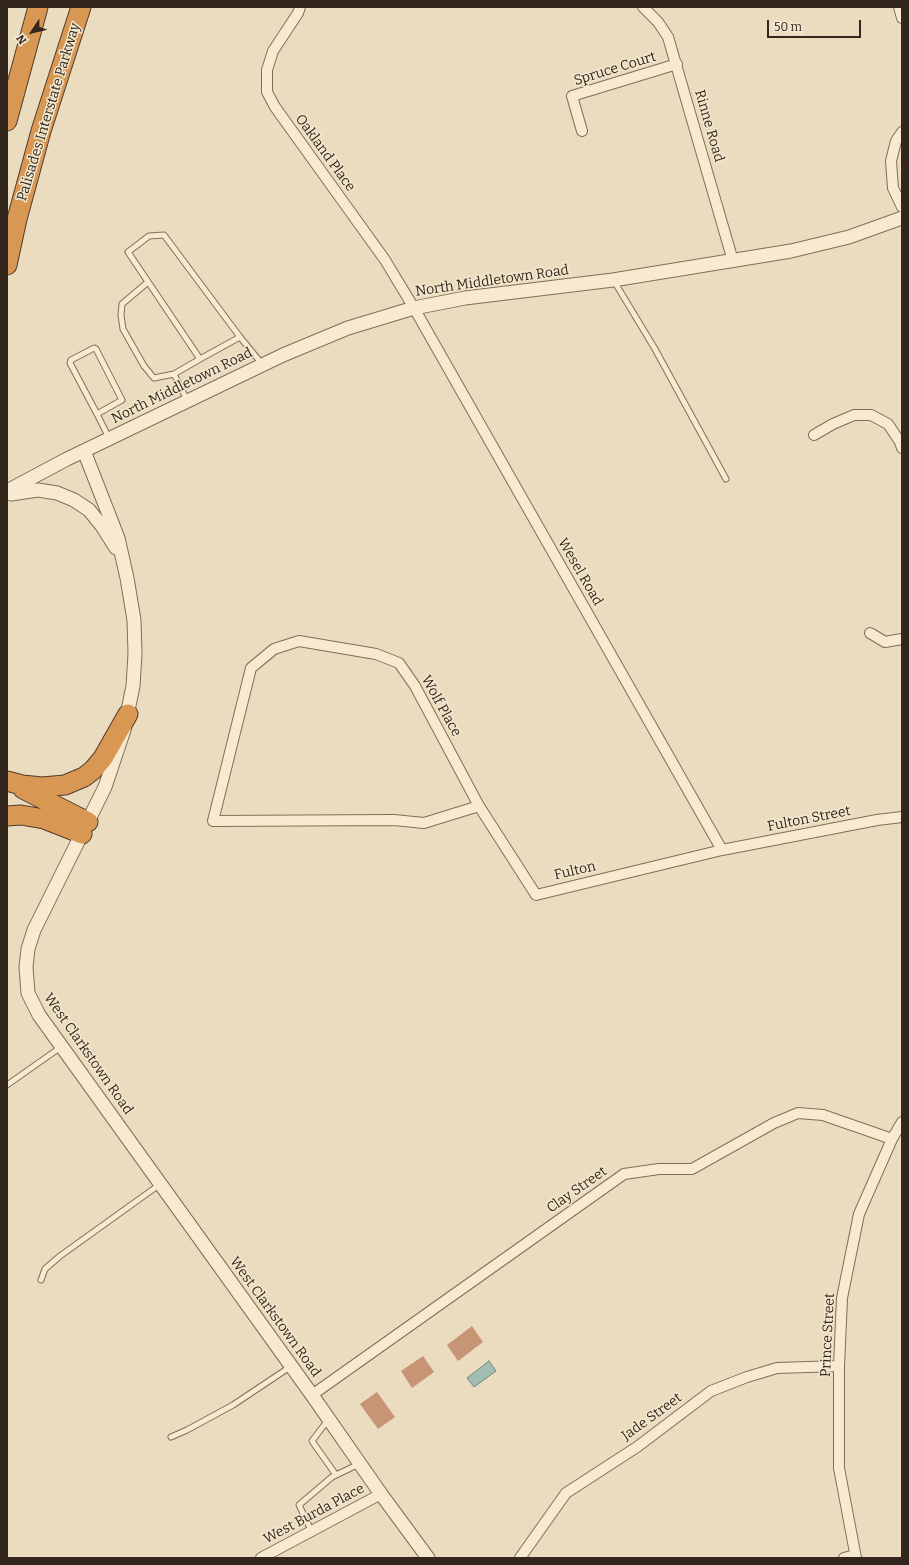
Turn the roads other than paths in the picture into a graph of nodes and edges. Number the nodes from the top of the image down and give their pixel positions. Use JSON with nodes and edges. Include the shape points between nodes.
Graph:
{"nodes":[{"id":1,"x":38,"y":7,"type":"edge"},
{"id":2,"x":81,"y":7,"type":"edge"},
{"id":3,"x":300,"y":7,"type":"edge"},
{"id":4,"x":643,"y":7,"type":"edge"},
{"id":5,"x":899,"y":7,"type":"edge"},
{"id":6,"x":902,"y":18,"type":"edge"},
{"id":7,"x":25,"y":54,"type":"junction"},
{"id":8,"x":677,"y":64,"type":"junction"},
{"id":9,"x":7,"y":84,"type":"edge"},
{"id":10,"x":7,"y":121,"type":"edge"},
{"id":11,"x":582,"y":131,"type":"dead end"},
{"id":12,"x":902,"y":132,"type":"edge"},
{"id":13,"x":902,"y":207,"type":"edge"},
{"id":14,"x":902,"y":218,"type":"edge"},
{"id":15,"x":733,"y":261,"type":"junction"},
{"id":16,"x":7,"y":265,"type":"edge"},
{"id":17,"x":613,"y":280,"type":"junction"},
{"id":18,"x":148,"y":282,"type":"junction"},
{"id":19,"x":414,"y":308,"type":"junction"},
{"id":20,"x":240,"y":337,"type":"junction"},
{"id":21,"x":200,"y":359,"type":"junction"},
{"id":22,"x":263,"y":364,"type":"junction"},
{"id":23,"x":174,"y":374,"type":"junction"},
{"id":24,"x":187,"y":401,"type":"junction"},
{"id":25,"x":97,"y":414,"type":"junction"},
{"id":26,"x":814,"y":435,"type":"dead end"},
{"id":27,"x":109,"y":439,"type":"junction"},
{"id":28,"x":902,"y":448,"type":"edge"},
{"id":29,"x":84,"y":451,"type":"junction"},
{"id":30,"x":726,"y":479,"type":"dead end"},
{"id":31,"x":7,"y":491,"type":"edge"},
{"id":32,"x":7,"y":494,"type":"edge"},
{"id":33,"x":124,"y":561,"type":"junction"},
{"id":34,"x":870,"y":633,"type":"dead end"},
{"id":35,"x":902,"y":639,"type":"edge"},
{"id":36,"x":128,"y":714,"type":"junction"},
{"id":37,"x":7,"y":781,"type":"edge"},
{"id":38,"x":479,"y":806,"type":"junction"},
{"id":39,"x":7,"y":816,"type":"edge"},
{"id":40,"x":902,"y":817,"type":"edge"},
{"id":41,"x":85,"y":828,"type":"junction"},
{"id":42,"x":722,"y":850,"type":"junction"},
{"id":43,"x":61,"y":1046,"type":"junction"},
{"id":44,"x":7,"y":1085,"type":"edge"},
{"id":45,"x":902,"y":1122,"type":"edge"},
{"id":46,"x":892,"y":1139,"type":"junction"},
{"id":47,"x":160,"y":1184,"type":"junction"},
{"id":48,"x":41,"y":1280,"type":"dead end"},
{"id":49,"x":291,"y":1366,"type":"junction"},
{"id":50,"x":839,"y":1366,"type":"junction"},
{"id":51,"x":312,"y":1395,"type":"junction"},
{"id":52,"x":328,"y":1419,"type":"junction"},
{"id":53,"x":171,"y":1437,"type":"dead end"},
{"id":54,"x":359,"y":1464,"type":"junction"},
{"id":55,"x":336,"y":1475,"type":"junction"},
{"id":56,"x":380,"y":1494,"type":"junction"},
{"id":57,"x":311,"y":1530,"type":"junction"},
{"id":58,"x":856,"y":1557,"type":"edge"},
{"id":59,"x":261,"y":1558,"type":"edge"},
{"id":60,"x":428,"y":1558,"type":"edge"},
{"id":61,"x":520,"y":1558,"type":"edge"},
{"id":62,"x":844,"y":1558,"type":"edge"}],
"edges":[{"from":1,"to":7,"type":"highway"},
{"from":2,"to":16,"type":"highway","name":"Palisades Interstate Parkway","via":[[41,131]]},
{"from":3,"to":19,"type":"street","name":"Oakland Place","via":[[273,51],[267,70],[267,92],[274,107],[385,260]]},
{"from":4,"to":8,"type":"street","name":"Rinne Road","via":[[668,37]]},
{"from":5,"to":6,"type":"street"},
{"from":7,"to":9,"type":"highway"},
{"from":7,"to":10,"type":"highway"},
{"from":8,"to":11,"type":"street","name":"Spruce Court","via":[[572,96]]},
{"from":8,"to":15,"type":"street","name":"Rinne Road"},
{"from":12,"to":13,"type":"street","via":[[896,141],[891,161],[893,188]]},
{"from":14,"to":15,"type":"street","name":"North Middletown Road","via":[[850,237]]},
{"from":15,"to":17,"type":"street","name":"North Middletown Road"},
{"from":17,"to":19,"type":"street","name":"North Middletown Road","via":[[466,298]]},
{"from":17,"to":30,"type":"lane","via":[[655,349]]},
{"from":18,"to":20,"type":"lane","via":[[128,252],[149,236],[164,235]]},
{"from":18,"to":21,"type":"lane"},
{"from":18,"to":23,"type":"lane","via":[[122,304],[123,329],[144,366],[154,378]]},
{"from":19,"to":22,"type":"street","name":"North Middletown Road","via":[[348,328]]},
{"from":19,"to":42,"type":"street","name":"Wesel Road"},
{"from":20,"to":21,"type":"lane"},
{"from":20,"to":22,"type":"lane"},
{"from":21,"to":23,"type":"lane"},
{"from":22,"to":24,"type":"street","name":"North Middletown Road"},
{"from":23,"to":24,"type":"lane"},
{"from":24,"to":27,"type":"street","name":"North Middletown Road"},
{"from":25,"to":25,"type":"lane","via":[[122,400],[94,348],[71,360],[70,363]]},
{"from":25,"to":27,"type":"lane"},
{"from":26,"to":28,"type":"street","via":[[854,415],[871,415],[888,424]]},
{"from":27,"to":29,"type":"street","name":"North Middletown Road"},
{"from":29,"to":31,"type":"street","name":"North Middletown Road"},
{"from":29,"to":33,"type":"street","name":"West Clarkstown Road","via":[[118,538]]},
{"from":32,"to":33,"type":"street","via":[[38,490],[57,493],[82,504],[94,516]]},
{"from":33,"to":36,"type":"street","name":"West Clarkstown Road","via":[[133,613],[135,654]]},
{"from":34,"to":35,"type":"street","via":[[885,642]]},
{"from":36,"to":37,"type":"highway","via":[[103,758],[94,770],[84,777],[65,785],[42,788]]},
{"from":36,"to":41,"type":"street","name":"West Clarkstown Road","via":[[110,773]]},
{"from":37,"to":41,"type":"highway"},
{"from":38,"to":38,"type":"street","name":"Wolf Place","via":[[415,686],[399,663],[376,654],[300,641],[274,649],[251,668],[213,821],[394,820],[424,823]]},
{"from":38,"to":42,"type":"street","name":"Fulton","via":[[536,895]]},
{"from":39,"to":41,"type":"highway","via":[[21,815]]},
{"from":40,"to":42,"type":"street","name":"Fulton Street"},
{"from":41,"to":43,"type":"street","name":"West Clarkstown Road","via":[[37,922],[27,958],[26,984],[31,1000]]},
{"from":43,"to":44,"type":"lane"},
{"from":43,"to":47,"type":"street","name":"West Clarkstown Road"},
{"from":45,"to":46,"type":"street","name":"Prince Street"},
{"from":46,"to":50,"type":"street","name":"Prince Street","via":[[859,1214],[842,1298]]},
{"from":46,"to":51,"type":"street","name":"Clay Street","via":[[823,1115],[798,1113],[774,1123],[692,1170],[659,1169],[624,1174]]},
{"from":47,"to":48,"type":"lane","via":[[60,1256],[45,1269]]},
{"from":47,"to":49,"type":"street","name":"West Clarkstown Road"},
{"from":49,"to":51,"type":"street","name":"West Clarkstown Road"},
{"from":49,"to":53,"type":"lane","via":[[233,1405]]},
{"from":50,"to":58,"type":"street","name":"Prince Street","via":[[839,1468]]},
{"from":50,"to":61,"type":"street","name":"Jade Street","via":[[777,1368],[711,1391],[637,1447],[566,1493]]},
{"from":51,"to":52,"type":"street","name":"West Clarkstown Road"},
{"from":52,"to":54,"type":"street","name":"West Clarkstown Road"},
{"from":52,"to":55,"type":"lane","via":[[312,1441]]},
{"from":54,"to":55,"type":"lane"},
{"from":54,"to":56,"type":"street","name":"West Clarkstown Road"},
{"from":55,"to":57,"type":"lane","via":[[298,1505]]},
{"from":56,"to":57,"type":"street","name":"West Burda Place"},
{"from":56,"to":60,"type":"street","name":"West Clarkstown Road"},
{"from":57,"to":59,"type":"street","name":"West Burda Place"},
{"from":58,"to":62,"type":"street"}]}
